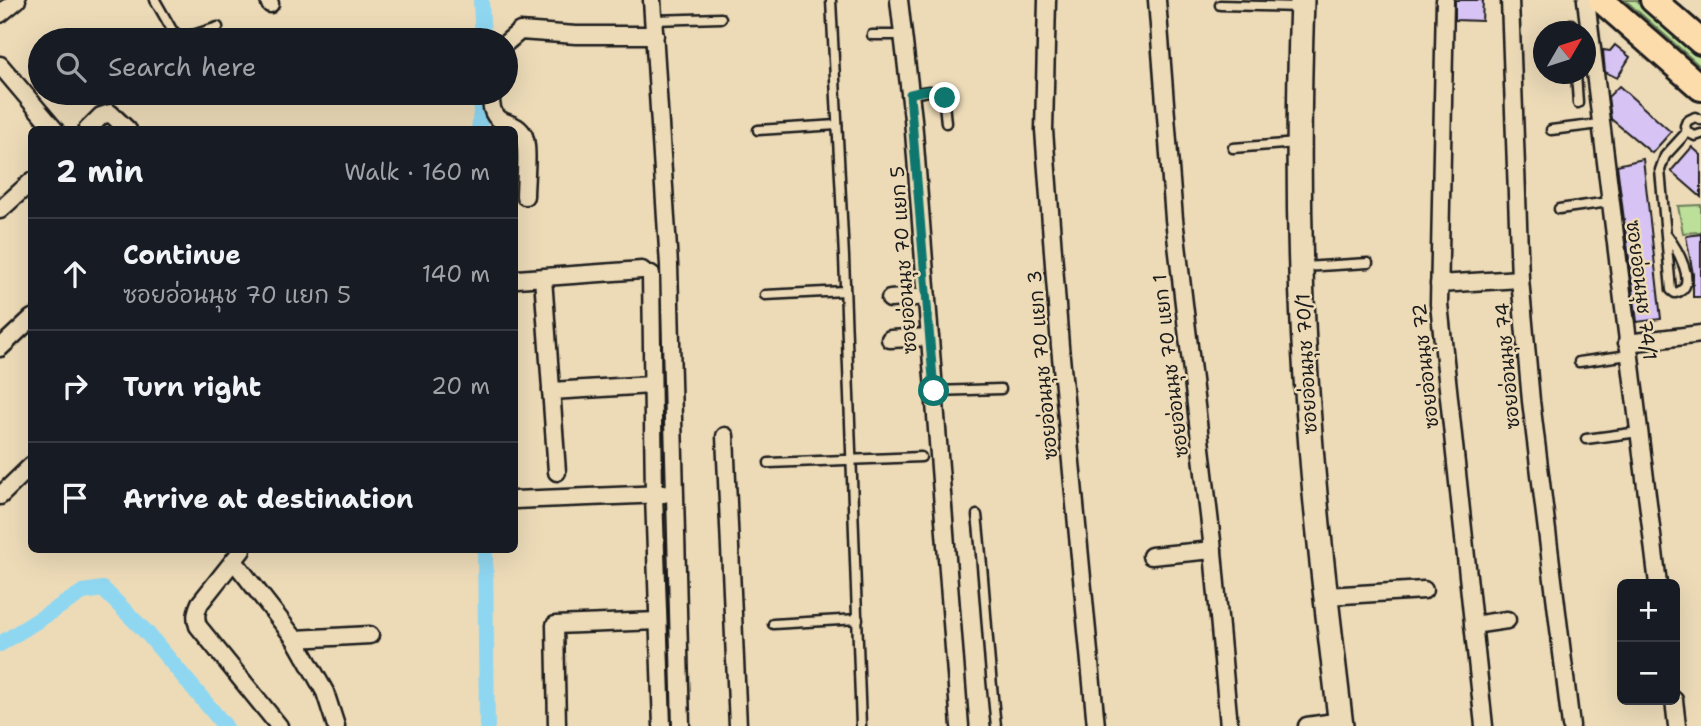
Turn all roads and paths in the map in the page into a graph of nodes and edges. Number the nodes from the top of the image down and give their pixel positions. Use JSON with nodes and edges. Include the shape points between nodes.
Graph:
{"nodes":[{"id":1,"x":17,"y":0,"type":"edge"},
{"id":2,"x":155,"y":0,"type":"edge"},
{"id":3,"x":652,"y":0,"type":"edge"},
{"id":4,"x":831,"y":0,"type":"edge"},
{"id":5,"x":899,"y":0,"type":"edge"},
{"id":6,"x":1047,"y":0,"type":"edge"},
{"id":7,"x":1157,"y":0,"type":"edge"},
{"id":8,"x":1445,"y":0,"type":"edge"},
{"id":9,"x":1510,"y":0,"type":"edge"},
{"id":10,"x":1586,"y":0,"type":"edge"},
{"id":11,"x":1601,"y":0,"type":"edge"},
{"id":12,"x":1653,"y":0,"type":"edge"},
{"id":13,"x":1302,"y":4,"type":"edge"},
{"id":14,"x":1220,"y":5,"type":"dead end"},
{"id":15,"x":0,"y":14,"type":"edge"},
{"id":16,"x":721,"y":18,"type":"dead end"},
{"id":17,"x":1587,"y":21,"type":"edge"},
{"id":18,"x":218,"y":27,"type":"dead end"},
{"id":19,"x":654,"y":27,"type":"junction"},
{"id":20,"x":171,"y":28,"type":"edge"},
{"id":21,"x":215,"y":28,"type":"edge"},
{"id":22,"x":518,"y":33,"type":"edge"},
{"id":23,"x":872,"y":35,"type":"dead end"},
{"id":24,"x":903,"y":35,"type":"junction"},
{"id":25,"x":1701,"y":42,"type":"edge"},
{"id":26,"x":0,"y":65,"type":"edge"},
{"id":27,"x":1577,"y":84,"type":"edge"},
{"id":28,"x":1594,"y":84,"type":"edge"},
{"id":29,"x":1701,"y":88,"type":"edge"},
{"id":30,"x":910,"y":94,"type":"junction"},
{"id":31,"x":28,"y":98,"type":"edge"},
{"id":32,"x":1578,"y":103,"type":"dead end"},
{"id":33,"x":34,"y":105,"type":"edge"},
{"id":34,"x":490,"y":105,"type":"edge"},
{"id":35,"x":1699,"y":116,"type":"edge"},
{"id":36,"x":946,"y":123,"type":"dead end"},
{"id":37,"x":1600,"y":124,"type":"junction"},
{"id":38,"x":837,"y":125,"type":"junction"},
{"id":39,"x":52,"y":126,"type":"edge"},
{"id":40,"x":91,"y":126,"type":"edge"},
{"id":41,"x":124,"y":126,"type":"edge"},
{"id":42,"x":512,"y":126,"type":"edge"},
{"id":43,"x":518,"y":130,"type":"edge"},
{"id":44,"x":758,"y":130,"type":"dead end"},
{"id":45,"x":1551,"y":130,"type":"dead end"},
{"id":46,"x":1686,"y":132,"type":"junction"},
{"id":47,"x":1701,"y":134,"type":"edge"},
{"id":48,"x":1300,"y":143,"type":"junction"},
{"id":49,"x":1233,"y":148,"type":"dead end"},
{"id":50,"x":28,"y":185,"type":"edge"},
{"id":51,"x":525,"y":196,"type":"dead end"},
{"id":52,"x":1609,"y":202,"type":"junction"},
{"id":53,"x":1559,"y":209,"type":"dead end"},
{"id":54,"x":0,"y":210,"type":"edge"},
{"id":55,"x":1666,"y":234,"type":"junction"},
{"id":56,"x":1367,"y":263,"type":"dead end"},
{"id":57,"x":1301,"y":267,"type":"junction"},
{"id":58,"x":543,"y":278,"type":"junction"},
{"id":59,"x":518,"y":279,"type":"edge"},
{"id":60,"x":1520,"y":279,"type":"junction"},
{"id":61,"x":1439,"y":284,"type":"junction"},
{"id":62,"x":845,"y":291,"type":"junction"},
{"id":63,"x":765,"y":295,"type":"dead end"},
{"id":64,"x":927,"y":296,"type":"junction"},
{"id":65,"x":890,"y":299,"type":"dead end"},
{"id":66,"x":28,"y":321,"type":"edge"},
{"id":67,"x":1701,"y":334,"type":"edge"},
{"id":68,"x":930,"y":337,"type":"junction"},
{"id":69,"x":890,"y":339,"type":"dead end"},
{"id":70,"x":1,"y":344,"type":"edge"},
{"id":71,"x":1628,"y":349,"type":"junction"},
{"id":72,"x":1579,"y":362,"type":"dead end"},
{"id":73,"x":652,"y":385,"type":"junction"},
{"id":74,"x":1001,"y":389,"type":"dead end"},
{"id":75,"x":551,"y":391,"type":"junction"},
{"id":76,"x":934,"y":391,"type":"junction"},
{"id":77,"x":1639,"y":432,"type":"junction"},
{"id":78,"x":725,"y":436,"type":"dead end"},
{"id":79,"x":1586,"y":439,"type":"dead end"},
{"id":80,"x":921,"y":457,"type":"dead end"},
{"id":81,"x":852,"y":459,"type":"junction"},
{"id":82,"x":769,"y":463,"type":"dead end"},
{"id":83,"x":28,"y":469,"type":"edge"},
{"id":84,"x":557,"y":472,"type":"dead end"},
{"id":85,"x":673,"y":494,"type":"junction"},
{"id":86,"x":653,"y":495,"type":"junction"},
{"id":87,"x":0,"y":496,"type":"edge"},
{"id":88,"x":518,"y":500,"type":"edge"},
{"id":89,"x":977,"y":514,"type":"dead end"},
{"id":90,"x":1213,"y":550,"type":"junction"},
{"id":91,"x":238,"y":555,"type":"edge"},
{"id":92,"x":1151,"y":556,"type":"dead end"},
{"id":93,"x":1657,"y":579,"type":"edge"},
{"id":94,"x":1424,"y":590,"type":"dead end"},
{"id":95,"x":1327,"y":596,"type":"junction"},
{"id":96,"x":858,"y":619,"type":"junction"},
{"id":97,"x":1507,"y":620,"type":"dead end"},
{"id":98,"x":658,"y":621,"type":"junction"},
{"id":99,"x":773,"y":624,"type":"dead end"},
{"id":100,"x":1473,"y":625,"type":"junction"},
{"id":101,"x":370,"y":635,"type":"dead end"},
{"id":102,"x":295,"y":639,"type":"junction"},
{"id":103,"x":1675,"y":705,"type":"edge"},
{"id":104,"x":1341,"y":724,"type":"edge"},
{"id":105,"x":279,"y":726,"type":"edge"},
{"id":106,"x":336,"y":726,"type":"edge"},
{"id":107,"x":557,"y":726,"type":"edge"},
{"id":108,"x":662,"y":726,"type":"edge"},
{"id":109,"x":681,"y":726,"type":"edge"},
{"id":110,"x":738,"y":726,"type":"edge"},
{"id":111,"x":861,"y":726,"type":"edge"},
{"id":112,"x":960,"y":726,"type":"edge"},
{"id":113,"x":996,"y":726,"type":"edge"},
{"id":114,"x":1096,"y":726,"type":"edge"},
{"id":115,"x":1229,"y":726,"type":"edge"},
{"id":116,"x":1307,"y":726,"type":"edge"},
{"id":117,"x":1484,"y":726,"type":"edge"},
{"id":118,"x":1571,"y":726,"type":"edge"},
{"id":119,"x":1677,"y":726,"type":"edge"}],
"edges":[{"from":1,"to":15,"type":"street"},
{"from":2,"to":20,"type":"lane"},
{"from":3,"to":19,"type":"street"},
{"from":4,"to":38,"type":"lane"},
{"from":5,"to":24,"type":"street","name":"ซอยอ่อนนุช 70 แยก 5"},
{"from":6,"to":114,"type":"street","name":"ซอยอ่อนนุช 70 แยก 3","via":[[1044,130]]},
{"from":7,"to":90,"type":"street","name":"ซอยอ่อนนุช 70 แยก 1","via":[[1174,219]]},
{"from":8,"to":61,"type":"street","name":"ซอยอ่อนนุช 72"},
{"from":9,"to":60,"type":"street","name":"ซอยอ่อนนุช 74"},
{"from":10,"to":17,"type":"street","name":"ซอยอ่อนนุช 74/1"},
{"from":11,"to":29,"type":"main road"},
{"from":12,"to":25,"type":"main road"},
{"from":13,"to":14,"type":"lane"},
{"from":13,"to":48,"type":"street","name":"ซอยอ่อนนุช 70/1"},
{"from":16,"to":19,"type":"lane"},
{"from":18,"to":21,"type":"lane"},
{"from":19,"to":22,"type":"street","via":[[576,35]]},
{"from":19,"to":85,"type":"street","via":[[669,265]]},
{"from":23,"to":24,"type":"lane"},
{"from":24,"to":30,"type":"street","name":"ซอยอ่อนนุช 70 แยก 5"},
{"from":26,"to":31,"type":"street"},
{"from":27,"to":32,"type":"lane"},
{"from":28,"to":37,"type":"street","name":"ซอยอ่อนนุช 74/1"},
{"from":30,"to":36,"type":"lane","via":[[943,93]]},
{"from":30,"to":64,"type":"street","name":"ซอยอ่อนนุช 70 แยก 5"},
{"from":33,"to":39,"type":"street"},
{"from":34,"to":42,"type":"street","via":[[495,116]]},
{"from":35,"to":46,"type":"lane","via":[[1687,121]]},
{"from":37,"to":45,"type":"lane"},
{"from":37,"to":52,"type":"street","name":"ซอยอ่อนนุช 74/1"},
{"from":38,"to":44,"type":"lane"},
{"from":38,"to":62,"type":"lane"},
{"from":40,"to":41,"type":"street","via":[[110,113]]},
{"from":43,"to":51,"type":"street","via":[[526,141]]},
{"from":46,"to":47,"type":"lane"},
{"from":46,"to":55,"type":"lane","via":[[1665,156],[1660,170]]},
{"from":48,"to":49,"type":"lane"},
{"from":48,"to":57,"type":"street","name":"ซอยอ่อนนุช 70/1"},
{"from":50,"to":54,"type":"street"},
{"from":52,"to":53,"type":"lane"},
{"from":52,"to":71,"type":"street","name":"ซอยอ่อนนุช 74/1"},
{"from":55,"to":55,"type":"lane","via":[[1671,290],[1681,292],[1691,279],[1689,268]]},
{"from":56,"to":57,"type":"lane"},
{"from":57,"to":95,"type":"street","name":"ซอยอ่อนนุช 70/1","via":[[1309,420]]},
{"from":58,"to":59,"type":"street"},
{"from":58,"to":73,"type":"street","via":[[646,272]]},
{"from":58,"to":75,"type":"street"},
{"from":60,"to":61,"type":"street"},
{"from":60,"to":118,"type":"street","name":"ซอยอ่อนนุช 74"},
{"from":61,"to":100,"type":"street","name":"ซอยอ่อนนุช 72"},
{"from":62,"to":63,"type":"lane"},
{"from":62,"to":81,"type":"lane"},
{"from":64,"to":65,"type":"street"},
{"from":64,"to":68,"type":"street","name":"ซอยอ่อนนุช 70 แยก 5"},
{"from":66,"to":70,"type":"street"},
{"from":67,"to":71,"type":"street"},
{"from":68,"to":69,"type":"street"},
{"from":68,"to":76,"type":"street","name":"ซอยอ่อนนุช 70 แยก 5"},
{"from":71,"to":72,"type":"lane"},
{"from":71,"to":77,"type":"street","name":"ซอยอ่อนนุช 74/1"},
{"from":73,"to":75,"type":"street"},
{"from":73,"to":86,"type":"street"},
{"from":74,"to":76,"type":"lane"},
{"from":75,"to":84,"type":"street"},
{"from":76,"to":112,"type":"street","name":"ซอยอ่อนนุช 70 แยก 5"},
{"from":77,"to":79,"type":"lane"},
{"from":77,"to":93,"type":"street","name":"ซอยอ่อนนุช 74/1"},
{"from":78,"to":110,"type":"street"},
{"from":80,"to":81,"type":"lane"},
{"from":81,"to":82,"type":"lane"},
{"from":81,"to":96,"type":"lane"},
{"from":83,"to":87,"type":"street"},
{"from":85,"to":86,"type":"street"},
{"from":85,"to":109,"type":"street"},
{"from":86,"to":88,"type":"street"},
{"from":86,"to":98,"type":"street"},
{"from":89,"to":113,"type":"lane"},
{"from":90,"to":92,"type":"street"},
{"from":90,"to":115,"type":"street","name":"ซอยอ่อนนุช 70 แยก 1"},
{"from":91,"to":102,"type":"street"},
{"from":91,"to":105,"type":"street","via":[[201,603],[196,619]]},
{"from":94,"to":95,"type":"street"},
{"from":95,"to":104,"type":"street","name":"ซอยอ่อนนุช 70/1"},
{"from":96,"to":99,"type":"lane"},
{"from":96,"to":111,"type":"lane"},
{"from":97,"to":100,"type":"street"},
{"from":98,"to":107,"type":"street","via":[[555,625]]},
{"from":98,"to":108,"type":"street"},
{"from":100,"to":117,"type":"street","name":"ซอยอ่อนนุช 72"},
{"from":101,"to":102,"type":"street"},
{"from":102,"to":106,"type":"street","via":[[325,692]]},
{"from":103,"to":119,"type":"street"},
{"from":104,"to":116,"type":"street"}]}
